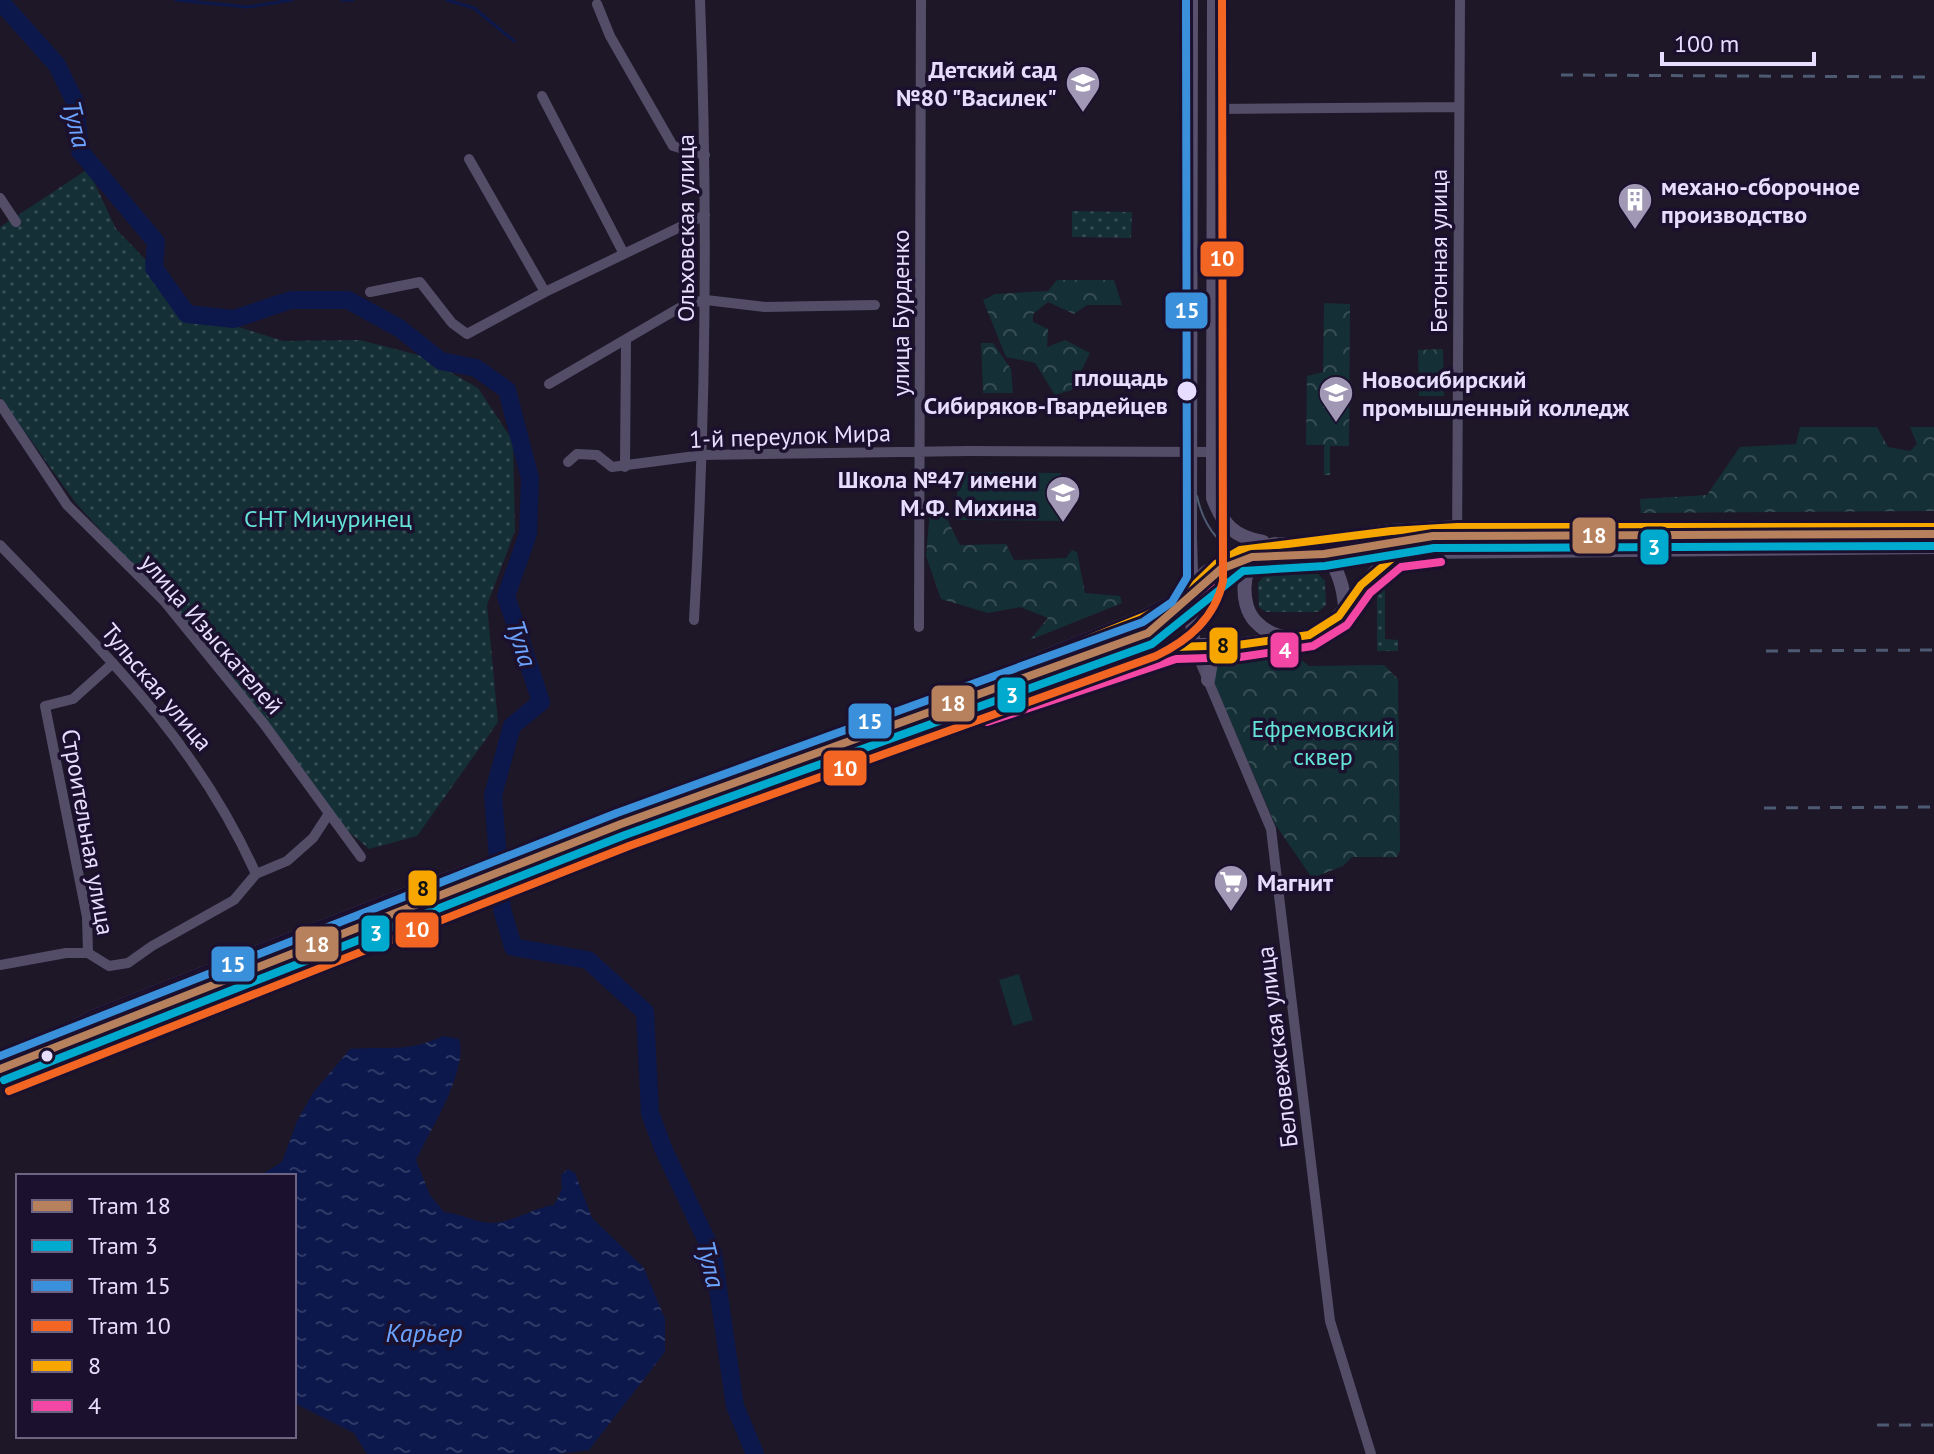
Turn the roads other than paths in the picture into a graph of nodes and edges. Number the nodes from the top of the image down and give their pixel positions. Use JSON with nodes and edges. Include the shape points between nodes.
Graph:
{"nodes":[{"id":1,"x":700,"y":0,"type":"edge"},
{"id":2,"x":921,"y":0,"type":"edge"},
{"id":3,"x":1191,"y":0,"type":"edge"},
{"id":4,"x":1214,"y":0,"type":"edge"},
{"id":5,"x":1460,"y":0,"type":"edge"},
{"id":6,"x":597,"y":4,"type":"dead end"},
{"id":7,"x":542,"y":96,"type":"dead end"},
{"id":8,"x":1459,"y":107,"type":"junction"},
{"id":9,"x":1214,"y":109,"type":"junction"},
{"id":10,"x":705,"y":155,"type":"junction"},
{"id":11,"x":469,"y":159,"type":"dead end"},
{"id":12,"x":0,"y":198,"type":"edge"},
{"id":13,"x":705,"y":215,"type":"junction"},
{"id":14,"x":16,"y":222,"type":"dead end"},
{"id":15,"x":624,"y":254,"type":"junction"},
{"id":16,"x":370,"y":292,"type":"dead end"},
{"id":17,"x":545,"y":292,"type":"junction"},
{"id":18,"x":706,"y":300,"type":"junction"},
{"id":19,"x":875,"y":305,"type":"dead end"},
{"id":20,"x":626,"y":339,"type":"junction"},
{"id":21,"x":549,"y":384,"type":"dead end"},
{"id":22,"x":0,"y":404,"type":"edge"},
{"id":23,"x":920,"y":452,"type":"junction"},
{"id":24,"x":1190,"y":452,"type":"junction"},
{"id":25,"x":1213,"y":452,"type":"junction"},
{"id":26,"x":703,"y":455,"type":"junction"},
{"id":27,"x":568,"y":462,"type":"dead end"},
{"id":28,"x":625,"y":467,"type":"junction"},
{"id":29,"x":1457,"y":527,"type":"junction"},
{"id":30,"x":1784,"y":527,"type":"junction"},
{"id":31,"x":1934,"y":527,"type":"edge"},
{"id":32,"x":1302,"y":543,"type":"junction"},
{"id":33,"x":1275,"y":544,"type":"junction"},
{"id":34,"x":0,"y":545,"type":"edge"},
{"id":35,"x":1934,"y":547,"type":"edge"},
{"id":36,"x":1784,"y":548,"type":"junction"},
{"id":37,"x":1457,"y":550,"type":"junction"},
{"id":38,"x":1191,"y":587,"type":"junction"},
{"id":39,"x":1345,"y":606,"type":"junction"},
{"id":40,"x":694,"y":620,"type":"dead end"},
{"id":41,"x":919,"y":627,"type":"dead end"},
{"id":42,"x":1288,"y":638,"type":"junction"},
{"id":43,"x":1193,"y":645,"type":"junction"},
{"id":44,"x":1238,"y":645,"type":"junction"},
{"id":45,"x":113,"y":663,"type":"junction"},
{"id":46,"x":1208,"y":680,"type":"junction"},
{"id":47,"x":328,"y":815,"type":"junction"},
{"id":48,"x":361,"y":857,"type":"dead end"},
{"id":49,"x":256,"y":874,"type":"junction"},
{"id":50,"x":88,"y":953,"type":"junction"},
{"id":51,"x":0,"y":965,"type":"edge"},
{"id":52,"x":0,"y":1071,"type":"edge"},
{"id":53,"x":1371,"y":1454,"type":"edge"}],
"edges":[{"from":1,"to":10,"type":"street","name":"Ольховская улица"},
{"from":2,"to":23,"type":"street","name":"улица Бурденко"},
{"from":3,"to":24,"type":"main road"},
{"from":4,"to":9,"type":"main road"},
{"from":5,"to":8,"type":"street","name":"Бетонная улица"},
{"from":6,"to":10,"type":"street","via":[[673,146]]},
{"from":7,"to":15,"type":"street"},
{"from":8,"to":9,"type":"street"},
{"from":8,"to":29,"type":"street","name":"Бетонная улица"},
{"from":9,"to":25,"type":"main road"},
{"from":10,"to":13,"type":"street","name":"Ольховская улица"},
{"from":11,"to":17,"type":"street"},
{"from":12,"to":14,"type":"street"},
{"from":13,"to":15,"type":"street"},
{"from":13,"to":18,"type":"street","name":"Ольховская улица"},
{"from":15,"to":17,"type":"street"},
{"from":16,"to":17,"type":"street","via":[[420,282],[467,334]]},
{"from":18,"to":19,"type":"street","via":[[765,307]]},
{"from":18,"to":20,"type":"street","via":[[686,304]]},
{"from":18,"to":26,"type":"street","name":"Ольховская улица"},
{"from":20,"to":21,"type":"street"},
{"from":20,"to":28,"type":"street"},
{"from":22,"to":47,"type":"street","name":"улица Изыскателей","via":[[67,505],[165,602],[264,724]]},
{"from":23,"to":24,"type":"street","name":"1-й переулок Мира"},
{"from":23,"to":26,"type":"street","name":"1-й переулок Мира"},
{"from":23,"to":41,"type":"street","name":"улица Бурденко"},
{"from":24,"to":25,"type":"street","name":"1-й переулок Мира"},
{"from":24,"to":38,"type":"main road"},
{"from":25,"to":33,"type":"main road","via":[[1213,498],[1229,530]]},
{"from":26,"to":28,"type":"street","name":"1-й переулок Мира"},
{"from":26,"to":40,"type":"street","name":"Ольховская улица"},
{"from":27,"to":28,"type":"street","name":"1-й переулок Мира","via":[[577,454],[597,455],[612,467]]},
{"from":29,"to":30,"type":"main road"},
{"from":29,"to":32,"type":"main road"},
{"from":29,"to":37,"type":"street","name":"Бетонная улица"},
{"from":30,"to":31,"type":"main road"},
{"from":30,"to":36,"type":"main road"},
{"from":32,"to":33,"type":"main road"},
{"from":32,"to":39,"type":"main road","via":[[1332,561]]},
{"from":33,"to":38,"type":"main road","via":[[1240,550]]},
{"from":33,"to":42,"type":"main road","via":[[1256,556],[1245,578],[1245,598],[1253,619],[1270,634]]},
{"from":34,"to":45,"type":"street","name":"Тульская улица"},
{"from":35,"to":36,"type":"main road"},
{"from":36,"to":37,"type":"main road"},
{"from":37,"to":39,"type":"main road","via":[[1396,555]]},
{"from":38,"to":43,"type":"main road"},
{"from":38,"to":52,"type":"main road","via":[[1156,611],[940,699],[414,891],[92,1017]]},
{"from":39,"to":42,"type":"main road","via":[[1325,627]]},
{"from":42,"to":44,"type":"main road"},
{"from":43,"to":44,"type":"main road"},
{"from":43,"to":46,"type":"street","name":"Беловежская улица"},
{"from":43,"to":52,"type":"main road","via":[[1149,654],[950,722],[424,916],[104,1042]]},
{"from":44,"to":46,"type":"main road","via":[[1211,662]]},
{"from":45,"to":49,"type":"street","name":"Тульская улица","via":[[196,763]]},
{"from":45,"to":50,"type":"street","name":"Строительная улица","via":[[73,699],[45,706],[87,917]]},
{"from":46,"to":53,"type":"street","name":"Беловежская улица","via":[[1271,829],[1330,1321]]},
{"from":47,"to":48,"type":"street","name":"улица Изыскателей"},
{"from":47,"to":49,"type":"street","via":[[313,838],[287,861]]},
{"from":49,"to":50,"type":"street","via":[[234,900],[128,963],[109,966]]},
{"from":50,"to":51,"type":"street"}]}
